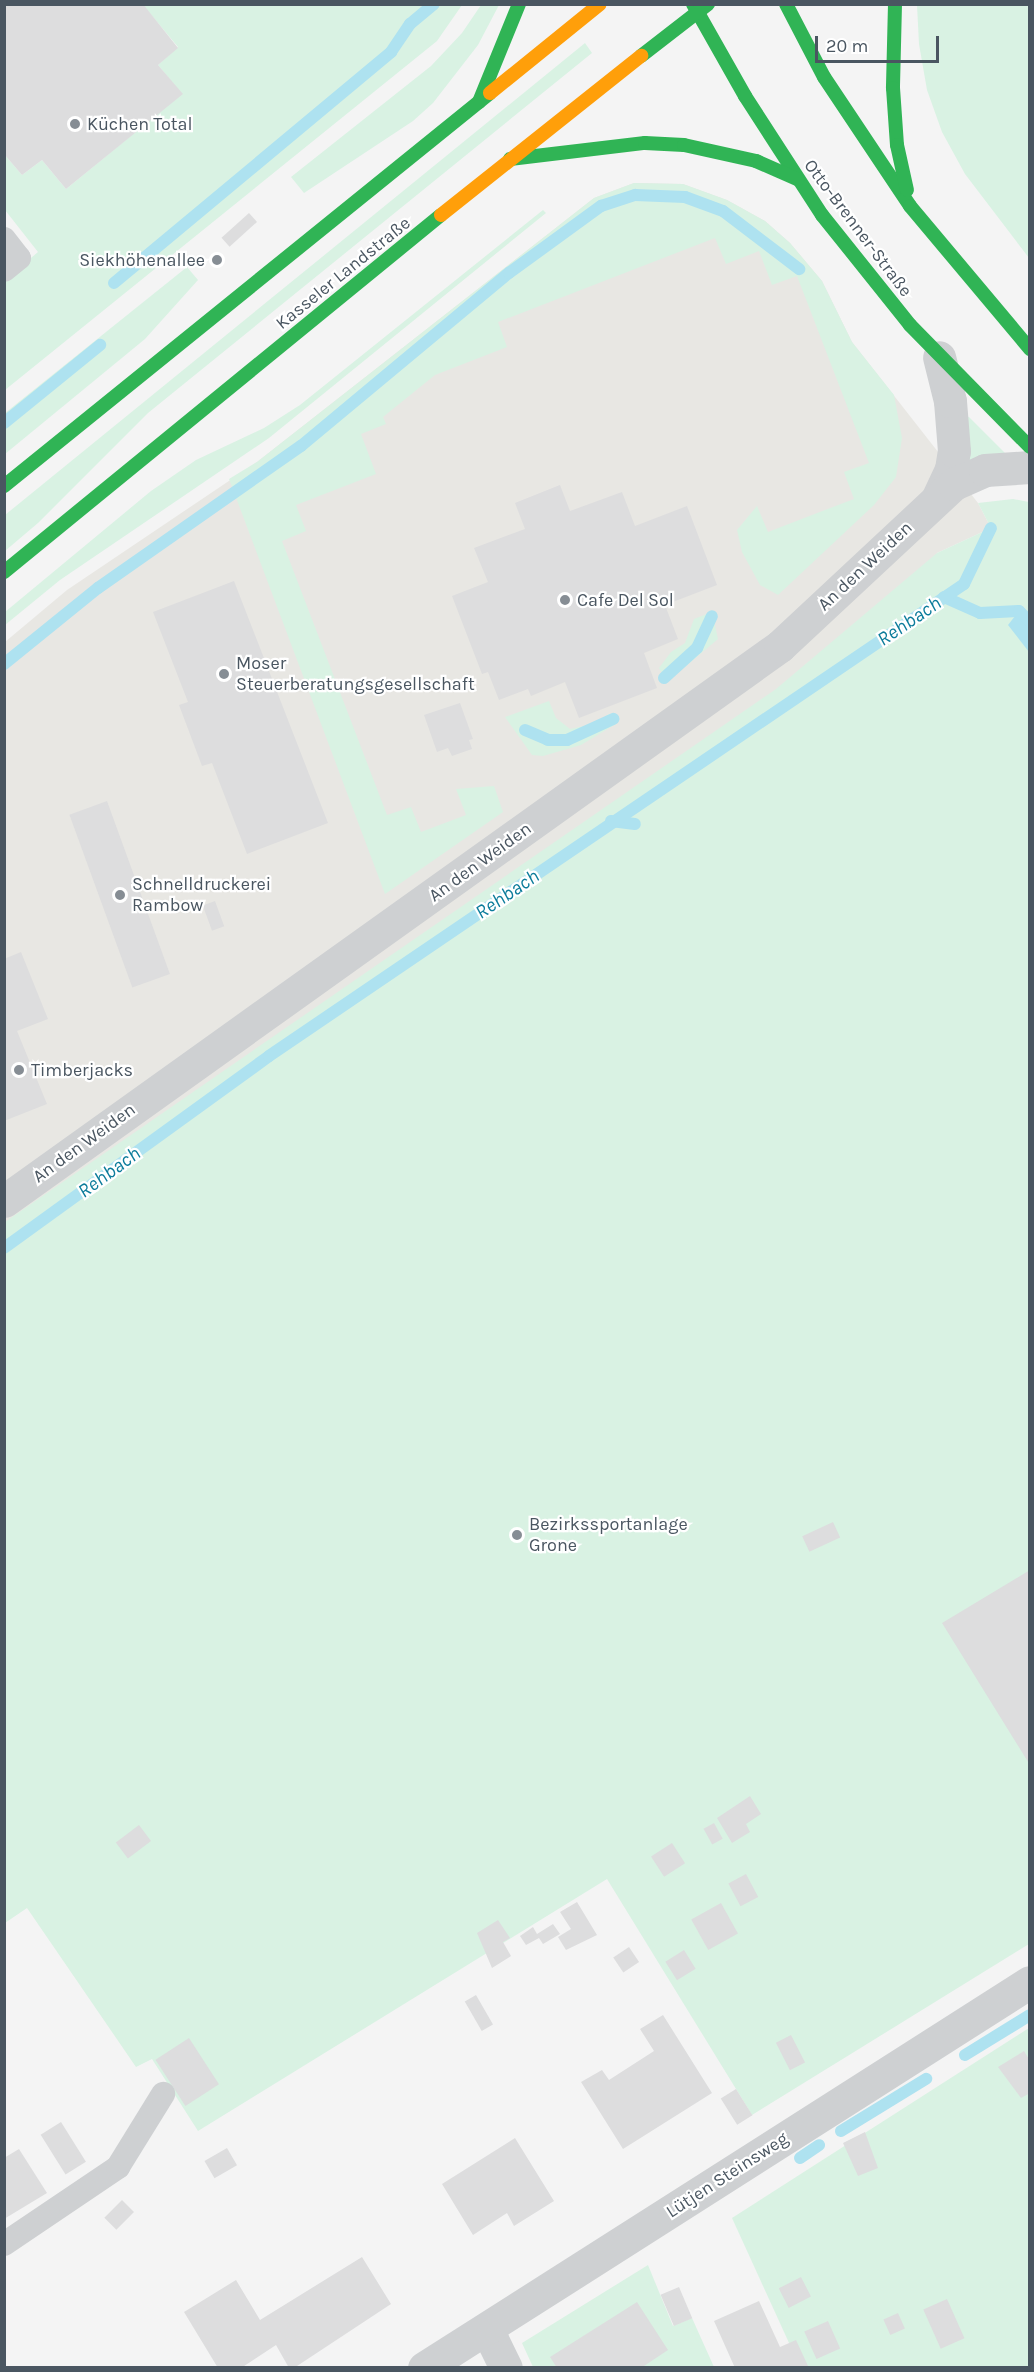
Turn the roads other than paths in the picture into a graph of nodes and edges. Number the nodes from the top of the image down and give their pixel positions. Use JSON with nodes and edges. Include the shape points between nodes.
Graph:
{"nodes":[{"id":1,"x":519,"y":4,"type":"edge"},
{"id":2,"x":600,"y":4,"type":"edge"},
{"id":3,"x":786,"y":4,"type":"edge"},
{"id":4,"x":895,"y":4,"type":"edge"},
{"id":5,"x":700,"y":7,"type":"edge"},
{"id":6,"x":479,"y":102,"type":"junction"},
{"id":7,"x":510,"y":159,"type":"junction"},
{"id":8,"x":797,"y":179,"type":"junction"},
{"id":9,"x":910,"y":206,"type":"junction"},
{"id":10,"x":4,"y":239,"type":"edge"},
{"id":11,"x":4,"y":270,"type":"edge"},
{"id":12,"x":1029,"y":349,"type":"edge"},
{"id":13,"x":939,"y":357,"type":"junction"},
{"id":14,"x":1029,"y":447,"type":"edge"},
{"id":15,"x":1029,"y":466,"type":"edge"},
{"id":16,"x":4,"y":486,"type":"edge"},
{"id":17,"x":937,"y":500,"type":"junction"},
{"id":18,"x":4,"y":573,"type":"edge"},
{"id":19,"x":4,"y":1201,"type":"edge"},
{"id":20,"x":1029,"y":1982,"type":"edge"},
{"id":21,"x":163,"y":2094,"type":"dead end"},
{"id":22,"x":4,"y":2244,"type":"edge"},
{"id":23,"x":487,"y":2329,"type":"junction"},
{"id":24,"x":424,"y":2367,"type":"edge"},
{"id":25,"x":506,"y":2367,"type":"edge"}],
"edges":[{"from":1,"to":6,"type":"main road"},
{"from":2,"to":6,"type":"main road"},
{"from":3,"to":9,"type":"main road","via":[[824,77]]},
{"from":4,"to":9,"type":"main road","via":[[897,145]]},
{"from":5,"to":7,"type":"main road","name":"Kasseler Landstraße"},
{"from":5,"to":8,"type":"main road","name":"Otto-Brenner-Straße"},
{"from":6,"to":16,"type":"main road"},
{"from":7,"to":8,"type":"main road","via":[[645,143],[684,145],[747,158]]},
{"from":7,"to":18,"type":"main road","name":"Kasseler Landstraße"},
{"from":8,"to":13,"type":"main road","name":"Otto-Brenner-Straße","via":[[879,288]]},
{"from":9,"to":12,"type":"main road"},
{"from":10,"to":11,"type":"lane","via":[[19,258]]},
{"from":13,"to":14,"type":"main road","name":"Otto-Brenner-Straße"},
{"from":13,"to":17,"type":"street","name":"An den Weiden","via":[[950,401],[954,452]]},
{"from":15,"to":17,"type":"street","name":"An den Weiden","via":[[966,475]]},
{"from":17,"to":19,"type":"street","name":"An den Weiden","via":[[780,646]]},
{"from":20,"to":23,"type":"street","name":"Lütjen Steinsweg"},
{"from":21,"to":22,"type":"lane","via":[[118,2167]]},
{"from":23,"to":24,"type":"street","name":"Lütjen Steinsweg"},
{"from":23,"to":25,"type":"street"}]}
